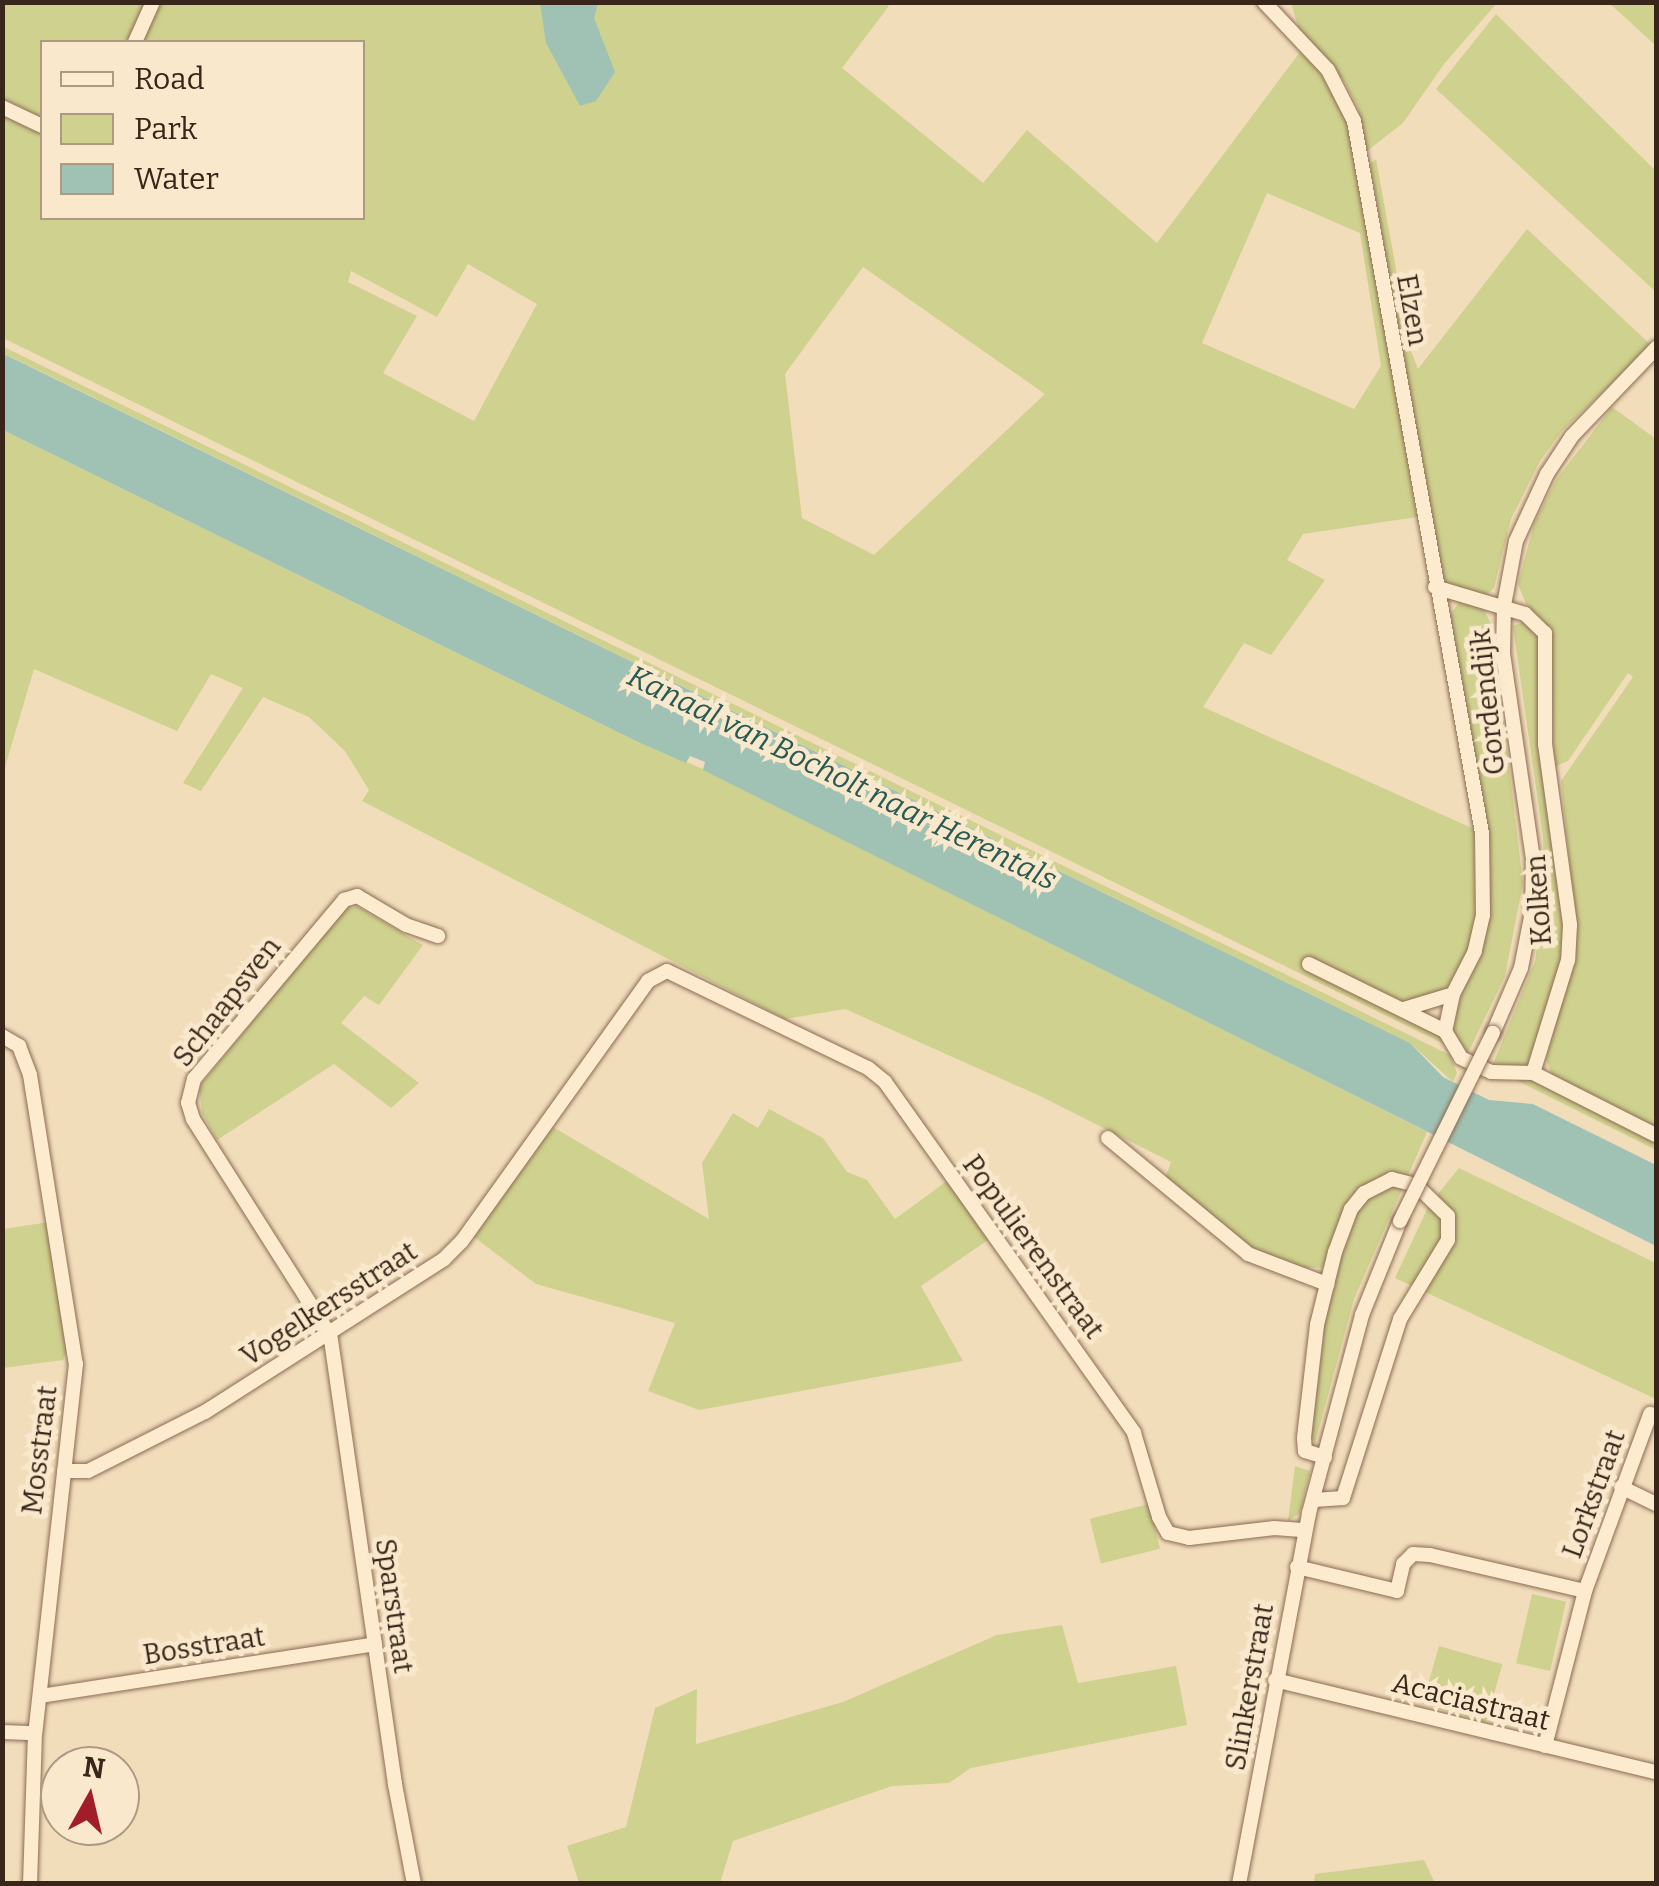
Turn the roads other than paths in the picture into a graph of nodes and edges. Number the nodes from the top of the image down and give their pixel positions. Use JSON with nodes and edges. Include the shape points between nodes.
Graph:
{"nodes":[{"id":1,"x":153,"y":2,"type":"edge"},
{"id":2,"x":1264,"y":2,"type":"edge"},
{"id":3,"x":1278,"y":8,"type":"edge"},
{"id":4,"x":137,"y":40,"type":"edge"},
{"id":5,"x":2,"y":106,"type":"edge"},
{"id":6,"x":40,"y":125,"type":"edge"},
{"id":7,"x":1656,"y":348,"type":"edge"},
{"id":8,"x":1435,"y":586,"type":"junction"},
{"id":9,"x":1504,"y":605,"type":"junction"},
{"id":10,"x":438,"y":936,"type":"dead end"},
{"id":11,"x":1309,"y":964,"type":"dead end"},
{"id":12,"x":678,"y":972,"type":"joint"},
{"id":13,"x":1453,"y":994,"type":"junction"},
{"id":14,"x":1404,"y":1009,"type":"junction"},
{"id":15,"x":1445,"y":1031,"type":"junction"},
{"id":16,"x":1493,"y":1032,"type":"joint"},
{"id":17,"x":2,"y":1036,"type":"edge"},
{"id":18,"x":1534,"y":1074,"type":"junction"},
{"id":19,"x":1656,"y":1134,"type":"edge"},
{"id":20,"x":1108,"y":1138,"type":"dead end"},
{"id":21,"x":1327,"y":1284,"type":"junction"},
{"id":22,"x":330,"y":1335,"type":"junction"},
{"id":23,"x":1650,"y":1414,"type":"dead end"},
{"id":24,"x":1325,"y":1457,"type":"junction"},
{"id":25,"x":64,"y":1471,"type":"junction"},
{"id":26,"x":1620,"y":1488,"type":"junction"},
{"id":27,"x":1314,"y":1500,"type":"junction"},
{"id":28,"x":1656,"y":1504,"type":"edge"},
{"id":29,"x":1305,"y":1530,"type":"junction"},
{"id":30,"x":1297,"y":1568,"type":"junction"},
{"id":31,"x":1585,"y":1592,"type":"junction"},
{"id":32,"x":375,"y":1644,"type":"junction"},
{"id":33,"x":1274,"y":1680,"type":"junction"},
{"id":34,"x":40,"y":1696,"type":"junction"},
{"id":35,"x":2,"y":1732,"type":"edge"},
{"id":36,"x":35,"y":1733,"type":"junction"},
{"id":37,"x":1545,"y":1746,"type":"junction"},
{"id":38,"x":1656,"y":1772,"type":"edge"},
{"id":39,"x":30,"y":1884,"type":"edge"},
{"id":40,"x":414,"y":1884,"type":"edge"},
{"id":41,"x":1239,"y":1884,"type":"edge"}],
"edges":[{"from":1,"to":4,"type":"street"},
{"from":2,"to":3,"type":"street","name":"Elzen"},
{"from":3,"to":8,"type":"street","name":"Elzen","via":[[1328,70],[1354,122]]},
{"from":5,"to":6,"type":"street"},
{"from":7,"to":9,"type":"street","name":"Gordendijk","via":[[1572,436],[1547,474],[1516,541]]},
{"from":8,"to":9,"type":"street"},
{"from":8,"to":13,"type":"street","name":"Elzen","via":[[1485,868],[1475,951]]},
{"from":9,"to":16,"type":"street","name":"Gordendijk","via":[[1503,654],[1533,860],[1532,912],[1521,968]]},
{"from":9,"to":18,"type":"street","name":"Kolken","via":[[1545,633],[1545,744],[1570,925],[1568,960]]},
{"from":10,"to":22,"type":"street","name":"Schaapsven","via":[[357,896],[344,900],[191,1087],[194,1119]]},
{"from":11,"to":14,"type":"street"},
{"from":12,"to":22,"type":"street","name":"Vogelkersstraat","via":[[667,970],[648,981],[462,1241]]},
{"from":12,"to":29,"type":"street","name":"Populierenstraat","via":[[885,1082],[1134,1432],[1168,1533],[1189,1538]]},
{"from":13,"to":14,"type":"street"},
{"from":13,"to":15,"type":"street","name":"Elzen"},
{"from":14,"to":15,"type":"street"},
{"from":15,"to":18,"type":"street","via":[[1462,1058],[1491,1072]]},
{"from":16,"to":24,"type":"street","name":"Slinkerstraat","bridge":true,"via":[[1400,1221],[1362,1315]]},
{"from":17,"to":25,"type":"street","name":"Mosstraat","via":[[19,1046],[30,1075],[73,1324],[76,1364]]},
{"from":18,"to":19,"type":"street"},
{"from":20,"to":21,"type":"street","via":[[1248,1254]]},
{"from":21,"to":24,"type":"street","via":[[1304,1438],[1305,1451]]},
{"from":21,"to":27,"type":"street","via":[[1352,1208],[1364,1193],[1392,1180],[1416,1185],[1448,1216],[1448,1240],[1400,1319],[1343,1498]]},
{"from":22,"to":25,"type":"street","name":"Vogelkersstraat","via":[[137,1447],[88,1472]]},
{"from":22,"to":32,"type":"street","name":"Sparstraat"},
{"from":23,"to":26,"type":"street","name":"Lorkstraat"},
{"from":24,"to":27,"type":"street","name":"Slinkerstraat"},
{"from":25,"to":34,"type":"street","name":"Mosstraat"},
{"from":26,"to":28,"type":"street"},
{"from":26,"to":31,"type":"street","name":"Lorkstraat"},
{"from":27,"to":29,"type":"street","name":"Slinkerstraat"},
{"from":29,"to":30,"type":"street","name":"Slinkerstraat"},
{"from":30,"to":31,"type":"street","name":"Lorkstraat","via":[[1398,1590],[1403,1564],[1413,1554],[1430,1555]]},
{"from":30,"to":33,"type":"street","name":"Slinkerstraat"},
{"from":31,"to":37,"type":"street","name":"Lorkstraat"},
{"from":32,"to":34,"type":"street","name":"Bosstraat"},
{"from":32,"to":40,"type":"street","name":"Sparstraat"},
{"from":33,"to":37,"type":"street","name":"Acaciastraat"},
{"from":33,"to":41,"type":"street","name":"Slinkerstraat"},
{"from":34,"to":36,"type":"street","name":"Mosstraat"},
{"from":35,"to":36,"type":"street"},
{"from":36,"to":39,"type":"street","name":"Mosstraat"},
{"from":37,"to":38,"type":"street","name":"Acaciastraat"}]}
